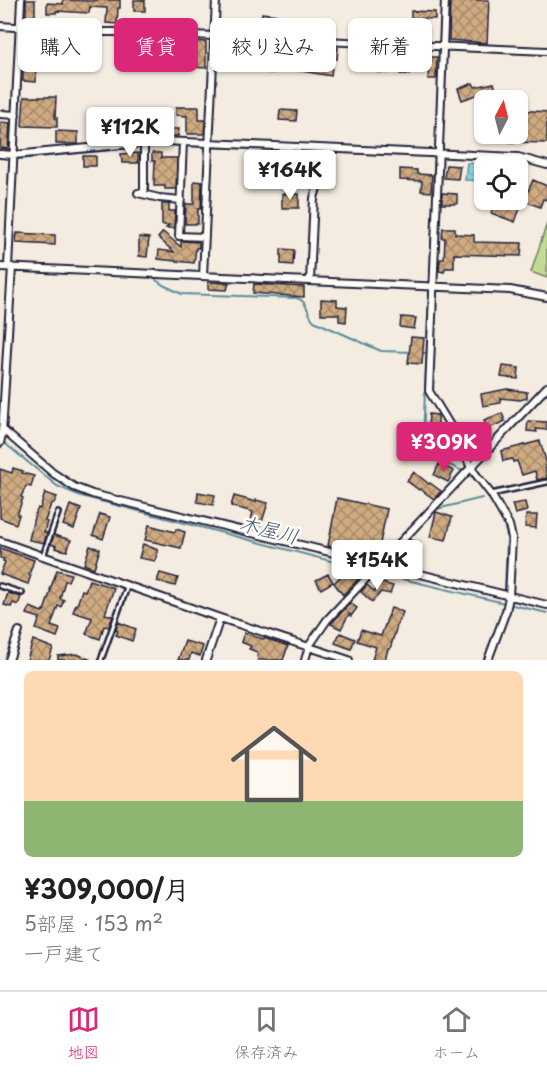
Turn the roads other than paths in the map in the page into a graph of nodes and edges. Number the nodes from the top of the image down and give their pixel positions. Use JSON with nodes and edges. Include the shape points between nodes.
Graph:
{"nodes":[{"id":1,"x":21,"y":0,"type":"edge"},
{"id":2,"x":216,"y":0,"type":"edge"},
{"id":3,"x":445,"y":0,"type":"edge"},
{"id":4,"x":20,"y":18,"type":"edge"},
{"id":5,"x":216,"y":18,"type":"edge"},
{"id":6,"x":0,"y":26,"type":"edge"},
{"id":7,"x":18,"y":27,"type":"edge"},
{"id":8,"x":102,"y":32,"type":"edge"},
{"id":9,"x":210,"y":37,"type":"edge"},
{"id":10,"x":336,"y":42,"type":"edge"},
{"id":11,"x":443,"y":46,"type":"junction"},
{"id":12,"x":547,"y":51,"type":"edge"},
{"id":13,"x":18,"y":71,"type":"edge"},
{"id":14,"x":213,"y":72,"type":"edge"},
{"id":15,"x":0,"y":114,"type":"edge"},
{"id":16,"x":16,"y":115,"type":"junction"},
{"id":17,"x":183,"y":145,"type":"junction"},
{"id":18,"x":144,"y":146,"type":"junction"},
{"id":19,"x":209,"y":146,"type":"junction"},
{"id":20,"x":327,"y":151,"type":"junction"},
{"id":21,"x":0,"y":154,"type":"edge"},
{"id":22,"x":439,"y":154,"type":"junction"},
{"id":23,"x":14,"y":157,"type":"junction"},
{"id":24,"x":547,"y":165,"type":"edge"},
{"id":25,"x":181,"y":200,"type":"junction"},
{"id":26,"x":205,"y":237,"type":"junction"},
{"id":27,"x":0,"y":267,"type":"edge"},
{"id":28,"x":10,"y":267,"type":"junction"},
{"id":29,"x":203,"y":276,"type":"junction"},
{"id":30,"x":310,"y":281,"type":"junction"},
{"id":31,"x":433,"y":286,"type":"junction"},
{"id":32,"x":547,"y":297,"type":"edge"},
{"id":33,"x":547,"y":387,"type":"edge"},
{"id":34,"x":2,"y":432,"type":"junction"},
{"id":35,"x":0,"y":443,"type":"edge"},
{"id":36,"x":471,"y":468,"type":"junction"},
{"id":37,"x":547,"y":482,"type":"edge"},
{"id":38,"x":491,"y":494,"type":"junction"},
{"id":39,"x":58,"y":513,"type":"dead end"},
{"id":40,"x":0,"y":541,"type":"edge"},
{"id":41,"x":43,"y":556,"type":"junction"},
{"id":42,"x":381,"y":565,"type":"junction"},
{"id":43,"x":127,"y":585,"type":"junction"},
{"id":44,"x":0,"y":586,"type":"edge"},
{"id":45,"x":22,"y":593,"type":"dead end"},
{"id":46,"x":509,"y":597,"type":"junction"},
{"id":47,"x":547,"y":605,"type":"edge"},
{"id":48,"x":220,"y":618,"type":"junction"},
{"id":49,"x":19,"y":631,"type":"dead end"},
{"id":50,"x":309,"y":646,"type":"junction"},
{"id":51,"x":9,"y":660,"type":"edge"},
{"id":52,"x":102,"y":660,"type":"edge"},
{"id":53,"x":206,"y":660,"type":"edge"},
{"id":54,"x":305,"y":660,"type":"edge"},
{"id":55,"x":349,"y":660,"type":"edge"},
{"id":56,"x":488,"y":660,"type":"edge"}],
"edges":[{"from":1,"to":4,"type":"street"},
{"from":2,"to":5,"type":"street"},
{"from":3,"to":11,"type":"street"},
{"from":6,"to":7,"type":"street"},
{"from":8,"to":9,"type":"street"},
{"from":10,"to":11,"type":"street"},
{"from":11,"to":12,"type":"street"},
{"from":11,"to":22,"type":"street"},
{"from":13,"to":16,"type":"street"},
{"from":14,"to":19,"type":"street"},
{"from":15,"to":16,"type":"street"},
{"from":16,"to":23,"type":"street"},
{"from":17,"to":18,"type":"street","via":[[163,141]]},
{"from":17,"to":19,"type":"street"},
{"from":17,"to":25,"type":"street"},
{"from":18,"to":23,"type":"street"},
{"from":18,"to":25,"type":"street","via":[[141,193]]},
{"from":19,"to":20,"type":"street"},
{"from":19,"to":26,"type":"street"},
{"from":20,"to":22,"type":"street"},
{"from":20,"to":30,"type":"street","via":[[314,198]]},
{"from":21,"to":23,"type":"street"},
{"from":22,"to":24,"type":"street","via":[[518,157]]},
{"from":22,"to":31,"type":"street"},
{"from":23,"to":28,"type":"street"},
{"from":25,"to":26,"type":"street","via":[[179,236]]},
{"from":26,"to":29,"type":"street"},
{"from":27,"to":28,"type":"street"},
{"from":28,"to":29,"type":"street"},
{"from":28,"to":34,"type":"street"},
{"from":29,"to":30,"type":"street"},
{"from":30,"to":31,"type":"street"},
{"from":31,"to":32,"type":"street","via":[[510,290]]},
{"from":31,"to":36,"type":"street","via":[[429,392],[459,440]]},
{"from":33,"to":36,"type":"street"},
{"from":34,"to":35,"type":"street"},
{"from":34,"to":42,"type":"street","via":[[53,473],[92,494]]},
{"from":36,"to":38,"type":"street"},
{"from":36,"to":42,"type":"street"},
{"from":37,"to":38,"type":"lane"},
{"from":38,"to":46,"type":"street","via":[[512,538]]},
{"from":39,"to":41,"type":"lane"},
{"from":40,"to":41,"type":"street"},
{"from":41,"to":43,"type":"street"},
{"from":42,"to":46,"type":"street"},
{"from":42,"to":50,"type":"street","via":[[327,620]]},
{"from":43,"to":48,"type":"street"},
{"from":43,"to":52,"type":"lane"},
{"from":44,"to":45,"type":"lane"},
{"from":46,"to":47,"type":"street"},
{"from":46,"to":56,"type":"street"},
{"from":48,"to":50,"type":"street"},
{"from":48,"to":53,"type":"street"},
{"from":49,"to":51,"type":"street"},
{"from":50,"to":54,"type":"street"},
{"from":50,"to":55,"type":"street"}]}
